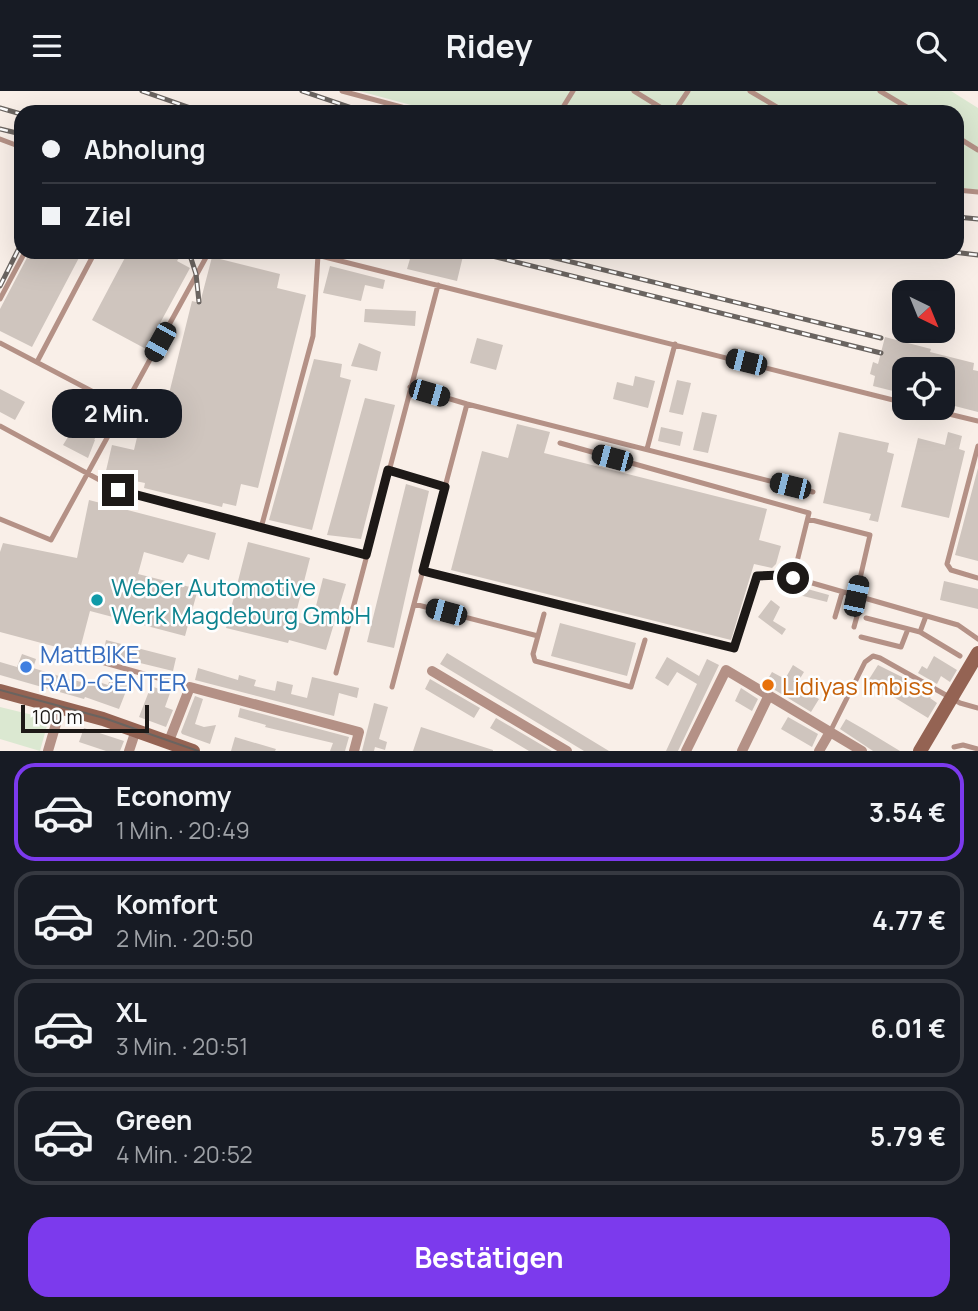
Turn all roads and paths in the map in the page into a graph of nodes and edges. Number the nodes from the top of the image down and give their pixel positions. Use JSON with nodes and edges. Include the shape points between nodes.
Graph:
{"nodes":[{"id":1,"x":342,"y":91,"type":"edge"},
{"id":2,"x":634,"y":91,"type":"edge"},
{"id":3,"x":750,"y":91,"type":"edge"},
{"id":4,"x":880,"y":91,"type":"edge"},
{"id":5,"x":394,"y":105,"type":"edge"},
{"id":6,"x":657,"y":105,"type":"edge"},
{"id":7,"x":773,"y":105,"type":"edge"},
{"id":8,"x":903,"y":105,"type":"edge"},
{"id":9,"x":21,"y":259,"type":"edge"},
{"id":10,"x":91,"y":259,"type":"edge"},
{"id":11,"x":205,"y":259,"type":"edge"},
{"id":12,"x":318,"y":259,"type":"edge"},
{"id":13,"x":334,"y":259,"type":"edge"},
{"id":14,"x":438,"y":285,"type":"junction"},
{"id":15,"x":0,"y":299,"type":"edge"},
{"id":16,"x":0,"y":343,"type":"edge"},
{"id":17,"x":675,"y":344,"type":"junction"},
{"id":18,"x":37,"y":362,"type":"junction"},
{"id":19,"x":410,"y":387,"type":"junction"},
{"id":20,"x":892,"y":400,"type":"edge"},
{"id":21,"x":467,"y":404,"type":"junction"},
{"id":22,"x":124,"y":408,"type":"junction"},
{"id":23,"x":955,"y":415,"type":"edge"},
{"id":24,"x":978,"y":421,"type":"edge"},
{"id":25,"x":0,"y":426,"type":"edge"},
{"id":26,"x":560,"y":443,"type":"dead end"},
{"id":27,"x":978,"y":446,"type":"edge"},
{"id":28,"x":648,"y":449,"type":"junction"},
{"id":29,"x":388,"y":470,"type":"junction"},
{"id":30,"x":88,"y":475,"type":"junction"},
{"id":31,"x":445,"y":487,"type":"junction"},
{"id":32,"x":813,"y":492,"type":"dead end"},
{"id":33,"x":0,"y":519,"type":"edge"},
{"id":34,"x":808,"y":519,"type":"junction"},
{"id":35,"x":261,"y":528,"type":"junction"},
{"id":36,"x":366,"y":555,"type":"junction"},
{"id":37,"x":423,"y":571,"type":"junction"},
{"id":38,"x":793,"y":578,"type":"junction"},
{"id":39,"x":978,"y":578,"type":"edge"},
{"id":40,"x":842,"y":593,"type":"junction"},
{"id":41,"x":859,"y":597,"type":"junction"},
{"id":42,"x":414,"y":604,"type":"junction"},
{"id":43,"x":544,"y":614,"type":"dead end"},
{"id":44,"x":926,"y":616,"type":"junction"},
{"id":45,"x":835,"y":617,"type":"dead end"},
{"id":46,"x":866,"y":618,"type":"dead end"},
{"id":47,"x":854,"y":628,"type":"dead end"},
{"id":48,"x":908,"y":629,"type":"junction"},
{"id":49,"x":920,"y":632,"type":"junction"},
{"id":50,"x":538,"y":636,"type":"junction"},
{"id":51,"x":861,"y":638,"type":"dead end"},
{"id":52,"x":978,"y":639,"type":"edge"},
{"id":53,"x":645,"y":640,"type":"dead end"},
{"id":54,"x":978,"y":653,"type":"edge"},
{"id":55,"x":960,"y":656,"type":"dead end"},
{"id":56,"x":99,"y":661,"type":"dead end"},
{"id":57,"x":432,"y":670,"type":"dead end"},
{"id":58,"x":336,"y":673,"type":"dead end"},
{"id":59,"x":190,"y":687,"type":"junction"},
{"id":60,"x":392,"y":687,"type":"dead end"},
{"id":61,"x":0,"y":691,"type":"edge"},
{"id":62,"x":769,"y":695,"type":"junction"},
{"id":63,"x":951,"y":698,"type":"junction"},
{"id":64,"x":61,"y":707,"type":"junction"},
{"id":65,"x":978,"y":708,"type":"edge"},
{"id":66,"x":136,"y":730,"type":"junction"},
{"id":67,"x":830,"y":732,"type":"junction"},
{"id":68,"x":169,"y":741,"type":"junction"},
{"id":69,"x":954,"y":747,"type":"dead end"},
{"id":70,"x":978,"y":749,"type":"edge"},
{"id":71,"x":48,"y":751,"type":"edge"},
{"id":72,"x":129,"y":751,"type":"edge"},
{"id":73,"x":193,"y":751,"type":"edge"},
{"id":74,"x":354,"y":751,"type":"edge"},
{"id":75,"x":567,"y":751,"type":"edge"},
{"id":76,"x":686,"y":751,"type":"edge"},
{"id":77,"x":742,"y":751,"type":"edge"},
{"id":78,"x":819,"y":751,"type":"edge"},
{"id":79,"x":862,"y":751,"type":"edge"},
{"id":80,"x":920,"y":751,"type":"edge"}],
"edges":[{"from":1,"to":5,"type":"lane"},
{"from":2,"to":6,"type":"lane"},
{"from":3,"to":7,"type":"lane"},
{"from":4,"to":8,"type":"lane"},
{"from":9,"to":15,"type":"lane"},
{"from":10,"to":18,"type":"lane"},
{"from":11,"to":22,"type":"lane"},
{"from":12,"to":35,"type":"lane","via":[[313,336]]},
{"from":13,"to":14,"type":"lane"},
{"from":14,"to":17,"type":"lane"},
{"from":14,"to":19,"type":"lane"},
{"from":16,"to":18,"type":"lane"},
{"from":17,"to":20,"type":"lane"},
{"from":17,"to":28,"type":"lane"},
{"from":18,"to":22,"type":"lane"},
{"from":19,"to":21,"type":"lane"},
{"from":19,"to":29,"type":"lane"},
{"from":21,"to":28,"type":"lane"},
{"from":21,"to":31,"type":"lane"},
{"from":22,"to":30,"type":"lane"},
{"from":23,"to":24,"type":"lane"},
{"from":25,"to":30,"type":"lane"},
{"from":26,"to":34,"type":"lane","via":[[809,513]]},
{"from":27,"to":39,"type":"lane","via":[[947,564],[951,570]]},
{"from":28,"to":32,"type":"lane"},
{"from":29,"to":31,"type":"lane"},
{"from":29,"to":36,"type":"lane"},
{"from":30,"to":33,"type":"lane","via":[[51,540]]},
{"from":30,"to":35,"type":"lane","via":[[118,490]]},
{"from":31,"to":37,"type":"lane"},
{"from":34,"to":38,"type":"lane"},
{"from":34,"to":41,"type":"lane","via":[[870,535]]},
{"from":35,"to":36,"type":"lane"},
{"from":36,"to":58,"type":"lane"},
{"from":37,"to":38,"type":"lane","via":[[734,648],[757,576]]},
{"from":37,"to":42,"type":"lane"},
{"from":38,"to":40,"type":"lane"},
{"from":40,"to":41,"type":"lane"},
{"from":40,"to":45,"type":"lane"},
{"from":41,"to":44,"type":"lane"},
{"from":41,"to":47,"type":"lane"},
{"from":42,"to":50,"type":"lane"},
{"from":42,"to":60,"type":"lane"},
{"from":43,"to":50,"type":"lane"},
{"from":44,"to":49,"type":"lane"},
{"from":44,"to":52,"type":"lane","via":[[958,625]]},
{"from":46,"to":48,"type":"lane"},
{"from":48,"to":49,"type":"lane"},
{"from":48,"to":51,"type":"lane","via":[[901,647]]},
{"from":49,"to":55,"type":"lane"},
{"from":50,"to":53,"type":"lane","via":[[535,661],[631,687]]},
{"from":54,"to":63,"type":"main road"},
{"from":56,"to":59,"type":"lane"},
{"from":57,"to":75,"type":"street"},
{"from":59,"to":68,"type":"street"},
{"from":59,"to":74,"type":"street","via":[[359,732]]},
{"from":61,"to":64,"type":"main road"},
{"from":62,"to":67,"type":"street"},
{"from":62,"to":76,"type":"street","via":[[726,670]]},
{"from":62,"to":77,"type":"street"},
{"from":63,"to":65,"type":"lane"},
{"from":63,"to":67,"type":"lane","via":[[873,656],[865,663]]},
{"from":63,"to":80,"type":"main road"},
{"from":64,"to":66,"type":"main road"},
{"from":64,"to":71,"type":"street"},
{"from":66,"to":68,"type":"main road"},
{"from":66,"to":72,"type":"street"},
{"from":67,"to":78,"type":"street"},
{"from":67,"to":79,"type":"street"},
{"from":68,"to":73,"type":"main road"},
{"from":69,"to":70,"type":"lane"}]}
